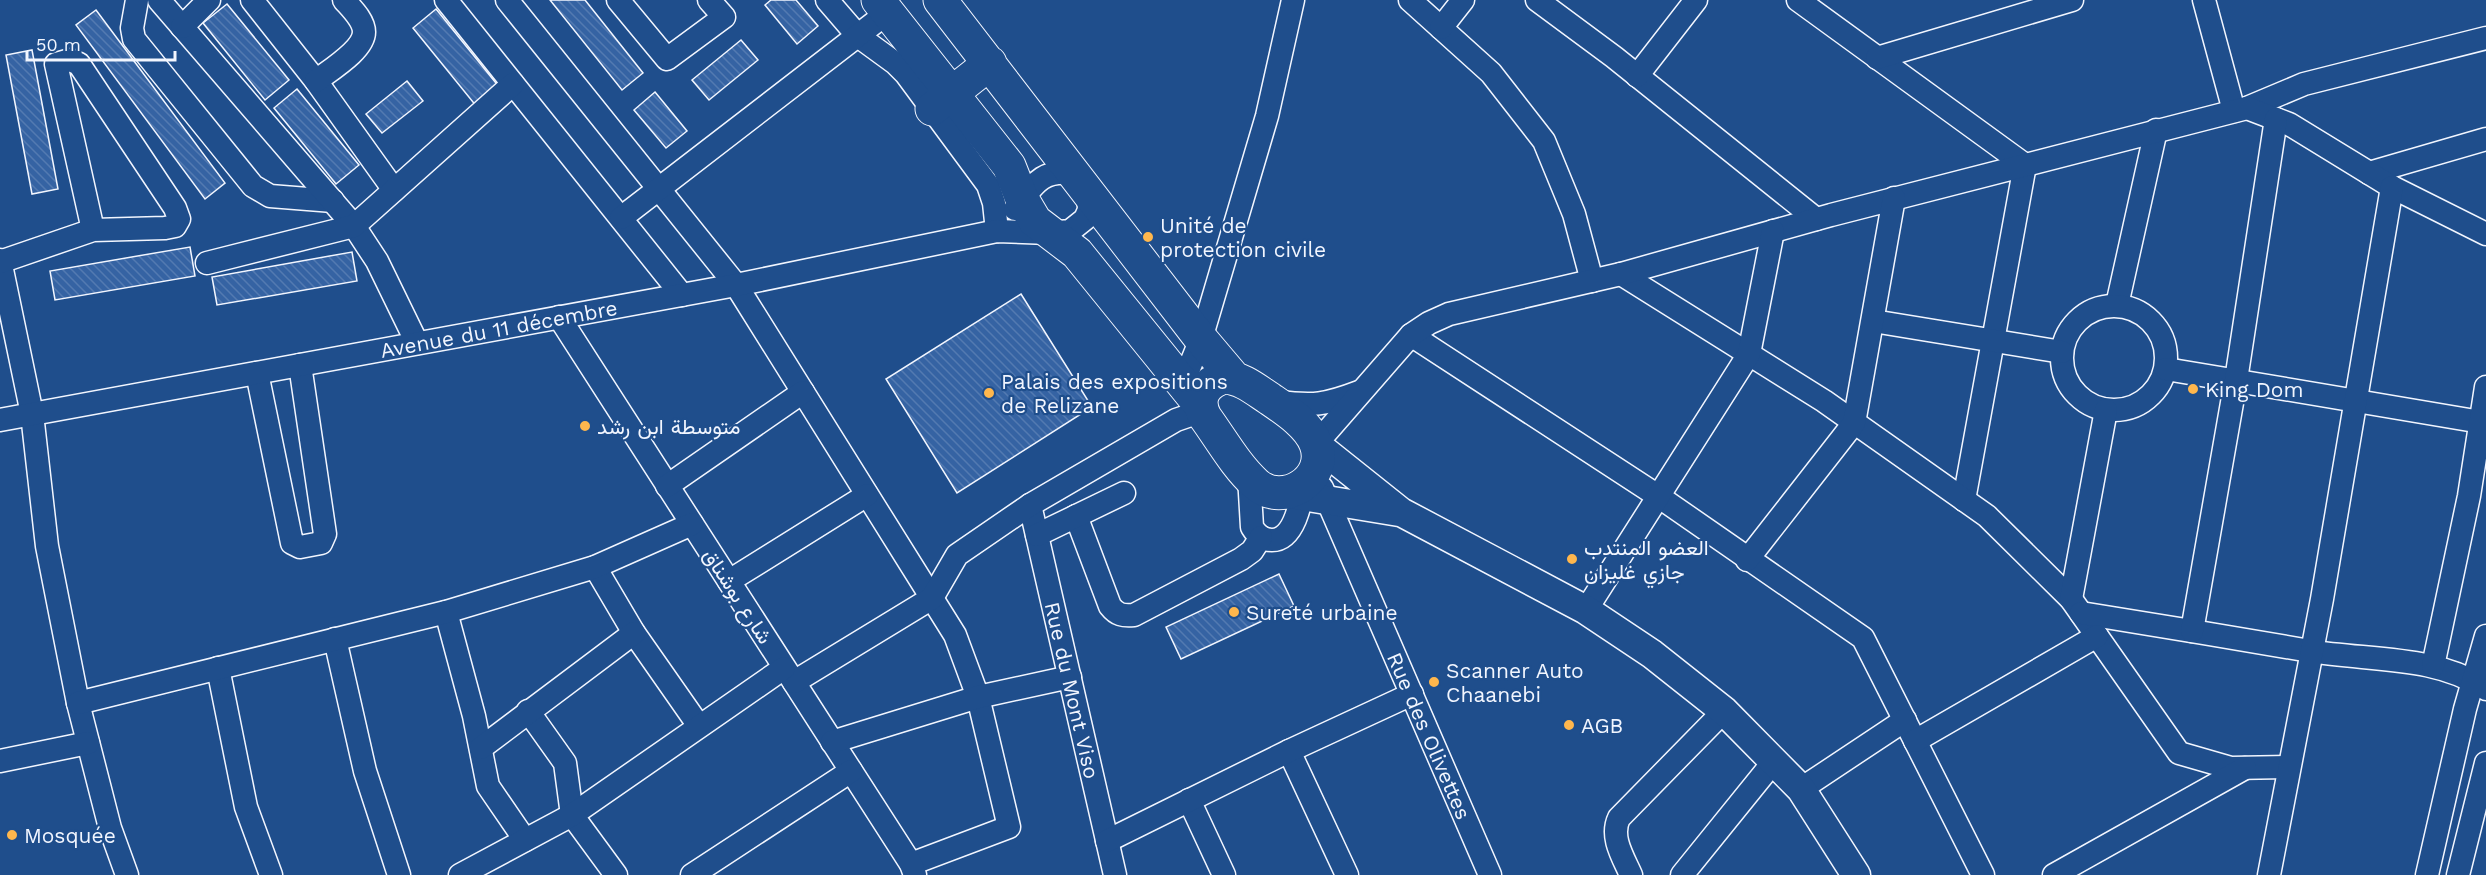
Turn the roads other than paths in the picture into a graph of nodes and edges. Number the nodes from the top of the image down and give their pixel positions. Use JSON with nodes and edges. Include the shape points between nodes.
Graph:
{"nodes":[{"id":1,"x":137,"y":0,"type":"edge"},
{"id":2,"x":159,"y":0,"type":"edge"},
{"id":3,"x":209,"y":0,"type":"edge"},
{"id":4,"x":252,"y":0,"type":"edge"},
{"id":5,"x":344,"y":0,"type":"edge"},
{"id":6,"x":446,"y":0,"type":"edge"},
{"id":7,"x":507,"y":0,"type":"edge"},
{"id":8,"x":618,"y":0,"type":"edge"},
{"id":9,"x":710,"y":0,"type":"edge"},
{"id":10,"x":827,"y":0,"type":"edge"},
{"id":11,"x":940,"y":0,"type":"edge"},
{"id":12,"x":1293,"y":0,"type":"edge"},
{"id":13,"x":1410,"y":0,"type":"edge"},
{"id":14,"x":1462,"y":0,"type":"edge"},
{"id":15,"x":1537,"y":0,"type":"edge"},
{"id":16,"x":1696,"y":0,"type":"edge"},
{"id":17,"x":1798,"y":0,"type":"edge"},
{"id":18,"x":2072,"y":0,"type":"edge"},
{"id":19,"x":2204,"y":0,"type":"edge"},
{"id":20,"x":883,"y":6,"type":"edge"},
{"id":21,"x":182,"y":27,"type":"junction"},
{"id":22,"x":1442,"y":28,"type":"junction"},
{"id":23,"x":858,"y":36,"type":"junction"},
{"id":24,"x":2486,"y":38,"type":"edge"},
{"id":25,"x":1877,"y":58,"type":"junction"},
{"id":26,"x":990,"y":63,"type":"junction"},
{"id":27,"x":1637,"y":76,"type":"junction"},
{"id":28,"x":316,"y":81,"type":"junction"},
{"id":29,"x":513,"y":84,"type":"junction"},
{"id":30,"x":942,"y":101,"type":"junction"},
{"id":31,"x":2240,"y":109,"type":"junction"},
{"id":32,"x":2276,"y":119,"type":"junction"},
{"id":33,"x":2156,"y":130,"type":"junction"},
{"id":34,"x":2486,"y":139,"type":"edge"},
{"id":35,"x":2025,"y":165,"type":"junction"},
{"id":36,"x":2369,"y":173,"type":"junction"},
{"id":37,"x":1082,"y":182,"type":"junction"},
{"id":38,"x":2392,"y":187,"type":"junction"},
{"id":39,"x":659,"y":189,"type":"junction"},
{"id":40,"x":394,"y":190,"type":"junction"},
{"id":41,"x":1894,"y":198,"type":"junction"},
{"id":42,"x":1023,"y":199,"type":"junction"},
{"id":43,"x":333,"y":201,"type":"junction"},
{"id":44,"x":621,"y":218,"type":"junction"},
{"id":45,"x":1816,"y":219,"type":"junction"},
{"id":46,"x":354,"y":226,"type":"junction"},
{"id":47,"x":93,"y":230,"type":"junction"},
{"id":48,"x":997,"y":231,"type":"junction"},
{"id":49,"x":1773,"y":231,"type":"junction"},
{"id":50,"x":1049,"y":233,"type":"junction"},
{"id":51,"x":2486,"y":234,"type":"edge"},
{"id":52,"x":0,"y":261,"type":"edge"},
{"id":53,"x":207,"y":263,"type":"dead end"},
{"id":54,"x":1621,"y":274,"type":"junction"},
{"id":55,"x":1592,"y":281,"type":"junction"},
{"id":56,"x":736,"y":285,"type":"junction"},
{"id":57,"x":682,"y":295,"type":"junction"},
{"id":58,"x":4,"y":304,"type":"edge"},
{"id":59,"x":2117,"y":305,"type":"junction"},
{"id":60,"x":559,"y":317,"type":"junction"},
{"id":61,"x":1873,"y":321,"type":"junction"},
{"id":62,"x":1411,"y":335,"type":"junction"},
{"id":63,"x":1201,"y":339,"type":"junction"},
{"id":64,"x":1993,"y":339,"type":"junction"},
{"id":65,"x":417,"y":343,"type":"junction"},
{"id":66,"x":2062,"y":352,"type":"junction"},
{"id":67,"x":1749,"y":354,"type":"junction"},
{"id":68,"x":300,"y":365,"type":"junction"},
{"id":69,"x":2166,"y":369,"type":"junction"},
{"id":70,"x":257,"y":373,"type":"junction"},
{"id":71,"x":1234,"y":378,"type":"junction"},
{"id":72,"x":2236,"y":380,"type":"junction"},
{"id":73,"x":1360,"y":391,"type":"junction"},
{"id":74,"x":803,"y":392,"type":"junction"},
{"id":75,"x":2486,"y":392,"type":"edge"},
{"id":76,"x":2356,"y":399,"type":"junction"},
{"id":77,"x":1195,"y":400,"type":"junction"},
{"id":78,"x":1275,"y":402,"type":"junction"},
{"id":79,"x":2106,"y":410,"type":"junction"},
{"id":80,"x":32,"y":414,"type":"junction"},
{"id":81,"x":0,"y":420,"type":"edge"},
{"id":82,"x":2481,"y":422,"type":"junction"},
{"id":83,"x":1854,"y":423,"type":"junction"},
{"id":84,"x":1309,"y":475,"type":"junction"},
{"id":85,"x":1248,"y":476,"type":"junction"},
{"id":86,"x":668,"y":486,"type":"junction"},
{"id":87,"x":1124,"y":493,"type":"dead end"},
{"id":88,"x":867,"y":495,"type":"junction"},
{"id":89,"x":1658,"y":496,"type":"junction"},
{"id":90,"x":1964,"y":500,"type":"junction"},
{"id":91,"x":2478,"y":501,"type":"edge"},
{"id":92,"x":1030,"y":505,"type":"junction"},
{"id":93,"x":1401,"y":512,"type":"junction"},
{"id":94,"x":1076,"y":516,"type":"junction"},
{"id":95,"x":692,"y":524,"type":"junction"},
{"id":96,"x":1037,"y":535,"type":"junction"},
{"id":97,"x":1261,"y":537,"type":"junction"},
{"id":98,"x":1747,"y":560,"type":"junction"},
{"id":99,"x":595,"y":567,"type":"junction"},
{"id":100,"x":729,"y":581,"type":"junction"},
{"id":101,"x":932,"y":598,"type":"junction"},
{"id":102,"x":2076,"y":606,"type":"junction"},
{"id":103,"x":1586,"y":610,"type":"junction"},
{"id":104,"x":446,"y":612,"type":"junction"},
{"id":105,"x":2192,"y":631,"type":"junction"},
{"id":106,"x":634,"y":633,"type":"junction"},
{"id":107,"x":2097,"y":636,"type":"junction"},
{"id":108,"x":2486,"y":636,"type":"edge"},
{"id":109,"x":335,"y":639,"type":"junction"},
{"id":110,"x":2312,"y":651,"type":"junction"},
{"id":111,"x":2433,"y":666,"type":"junction"},
{"id":112,"x":218,"y":668,"type":"junction"},
{"id":113,"x":789,"y":675,"type":"junction"},
{"id":114,"x":1070,"y":677,"type":"junction"},
{"id":115,"x":2480,"y":685,"type":"edge"},
{"id":116,"x":1412,"y":694,"type":"junction"},
{"id":117,"x":978,"y":697,"type":"junction"},
{"id":118,"x":78,"y":703,"type":"junction"},
{"id":119,"x":528,"y":711,"type":"junction"},
{"id":120,"x":1724,"y":711,"type":"junction"},
{"id":121,"x":1905,"y":720,"type":"junction"},
{"id":122,"x":699,"y":726,"type":"junction"},
{"id":123,"x":832,"y":741,"type":"junction"},
{"id":124,"x":1915,"y":741,"type":"junction"},
{"id":125,"x":88,"y":743,"type":"junction"},
{"id":126,"x":481,"y":748,"type":"junction"},
{"id":127,"x":1289,"y":751,"type":"junction"},
{"id":128,"x":1,"y":758,"type":"edge"},
{"id":129,"x":1774,"y":760,"type":"junction"},
{"id":130,"x":2486,"y":763,"type":"edge"},
{"id":131,"x":2289,"y":767,"type":"junction"},
{"id":132,"x":2245,"y":768,"type":"junction"},
{"id":133,"x":851,"y":771,"type":"junction"},
{"id":134,"x":1801,"y":789,"type":"junction"},
{"id":135,"x":1189,"y":800,"type":"junction"},
{"id":136,"x":572,"y":814,"type":"junction"},
{"id":137,"x":525,"y":840,"type":"junction"},
{"id":138,"x":1107,"y":841,"type":"junction"},
{"id":139,"x":913,"y":870,"type":"edge"},
{"id":140,"x":2462,"y":874,"type":"edge"},
{"id":141,"x":127,"y":875,"type":"edge"},
{"id":142,"x":271,"y":875,"type":"edge"},
{"id":143,"x":399,"y":875,"type":"edge"},
{"id":144,"x":460,"y":875,"type":"edge"},
{"id":145,"x":616,"y":875,"type":"edge"},
{"id":146,"x":692,"y":875,"type":"edge"},
{"id":147,"x":1115,"y":875,"type":"edge"},
{"id":148,"x":1224,"y":875,"type":"edge"},
{"id":149,"x":1347,"y":875,"type":"edge"},
{"id":150,"x":1490,"y":875,"type":"edge"},
{"id":151,"x":1631,"y":875,"type":"edge"},
{"id":152,"x":1682,"y":875,"type":"edge"},
{"id":153,"x":1856,"y":875,"type":"edge"},
{"id":154,"x":1983,"y":875,"type":"edge"},
{"id":155,"x":2054,"y":875,"type":"edge"},
{"id":156,"x":2269,"y":875,"type":"edge"},
{"id":157,"x":2427,"y":875,"type":"edge"}],
"edges":[{"from":1,"to":43,"type":"street","via":[[134,39],[254,186],[270,196]]},
{"from":2,"to":21,"type":"street"},
{"from":3,"to":21,"type":"street"},
{"from":4,"to":28,"type":"street"},
{"from":5,"to":28,"type":"street","via":[[360,20],[364,32],[360,47]]},
{"from":6,"to":29,"type":"street"},
{"from":7,"to":39,"type":"street"},
{"from":8,"to":9,"type":"street","via":[[666,59],[724,17]]},
{"from":10,"to":23,"type":"street"},
{"from":11,"to":26,"type":"highway"},
{"from":12,"to":63,"type":"street","via":[[1267,116]]},
{"from":13,"to":22,"type":"street"},
{"from":14,"to":22,"type":"street"},
{"from":15,"to":27,"type":"street"},
{"from":16,"to":27,"type":"street"},
{"from":17,"to":25,"type":"street"},
{"from":18,"to":25,"type":"street"},
{"from":19,"to":31,"type":"street"},
{"from":20,"to":23,"type":"street"},
{"from":20,"to":30,"type":"highway"},
{"from":21,"to":43,"type":"street"},
{"from":22,"to":55,"type":"street","via":[[1491,73],[1544,141],[1574,214]]},
{"from":23,"to":30,"type":"street"},
{"from":23,"to":39,"type":"street"},
{"from":24,"to":31,"type":"street","via":[[2304,84]]},
{"from":25,"to":35,"type":"street"},
{"from":26,"to":30,"type":"highway"},
{"from":26,"to":37,"type":"highway"},
{"from":27,"to":45,"type":"street"},
{"from":28,"to":40,"type":"street"},
{"from":29,"to":40,"type":"street"},
{"from":29,"to":44,"type":"street"},
{"from":30,"to":42,"type":"highway","via":[[1009,166]]},
{"from":30,"to":48,"type":"street","via":[[988,184]]},
{"from":31,"to":32,"type":"street"},
{"from":31,"to":33,"type":"street"},
{"from":32,"to":36,"type":"street"},
{"from":32,"to":72,"type":"street"},
{"from":33,"to":35,"type":"street"},
{"from":33,"to":59,"type":"street"},
{"from":34,"to":36,"type":"street"},
{"from":35,"to":41,"type":"street"},
{"from":35,"to":64,"type":"street"},
{"from":36,"to":38,"type":"street"},
{"from":37,"to":42,"type":"street","via":[[1054,172],[1044,176]]},
{"from":37,"to":50,"type":"street","via":[[1089,210],[1070,231]]},
{"from":37,"to":63,"type":"highway"},
{"from":38,"to":51,"type":"street"},
{"from":38,"to":76,"type":"street"},
{"from":39,"to":44,"type":"street"},
{"from":39,"to":56,"type":"street"},
{"from":40,"to":46,"type":"street"},
{"from":41,"to":45,"type":"street"},
{"from":41,"to":61,"type":"street"},
{"from":42,"to":48,"type":"street"},
{"from":42,"to":50,"type":"highway","via":[[1035,222]]},
{"from":43,"to":46,"type":"street"},
{"from":44,"to":57,"type":"street"},
{"from":45,"to":49,"type":"street"},
{"from":46,"to":53,"type":"street"},
{"from":46,"to":65,"type":"street","via":[[377,261]]},
{"from":47,"to":47,"type":"street","via":[[165,228],[175,226],[179,219],[79,64],[70,60],[56,64]]},
{"from":47,"to":52,"type":"street"},
{"from":48,"to":50,"type":"street","name":"Avenue du 11 décembre"},
{"from":48,"to":56,"type":"street","name":"Avenue du 11 décembre"},
{"from":49,"to":54,"type":"street"},
{"from":49,"to":67,"type":"street"},
{"from":50,"to":77,"type":"highway","via":[[1081,258]]},
{"from":52,"to":58,"type":"street"},
{"from":54,"to":55,"type":"street"},
{"from":54,"to":67,"type":"street"},
{"from":55,"to":62,"type":"street","via":[[1470,307],[1429,323]]},
{"from":56,"to":57,"type":"street","name":"Avenue du 11 décembre"},
{"from":56,"to":74,"type":"street"},
{"from":57,"to":60,"type":"street","name":"Avenue du 11 décembre"},
{"from":58,"to":80,"type":"street"},
{"from":59,"to":66,"type":"street","via":[[2101,307],[2075,323]]},
{"from":59,"to":69,"type":"street","via":[[2150,319],[2161,334]]},
{"from":60,"to":65,"type":"street","name":"Avenue du 11 décembre"},
{"from":60,"to":86,"type":"street","name":"شارع بوشناق"},
{"from":61,"to":64,"type":"street"},
{"from":61,"to":83,"type":"street"},
{"from":62,"to":73,"type":"street"},
{"from":62,"to":89,"type":"street"},
{"from":63,"to":71,"type":"highway"},
{"from":63,"to":77,"type":"street"},
{"from":64,"to":66,"type":"street"},
{"from":64,"to":90,"type":"street"},
{"from":65,"to":68,"type":"street","name":"Avenue du 11 décembre"},
{"from":66,"to":79,"type":"street","via":[[2066,375],[2078,396]]},
{"from":67,"to":83,"type":"street"},
{"from":67,"to":89,"type":"street"},
{"from":68,"to":70,"type":"street","name":"Avenue du 11 décembre"},
{"from":68,"to":70,"type":"street","via":[[326,534],[321,543],[300,547],[292,543]]},
{"from":69,"to":72,"type":"street"},
{"from":69,"to":79,"type":"street","via":[[2150,396],[2129,408]]},
{"from":70,"to":80,"type":"street","name":"Avenue du 11 décembre"},
{"from":71,"to":77,"type":"highway","via":[[1216,379]]},
{"from":71,"to":78,"type":"highway"},
{"from":72,"to":76,"type":"street"},
{"from":72,"to":105,"type":"street"},
{"from":73,"to":78,"type":"street","via":[[1325,405]]},
{"from":73,"to":84,"type":"street"},
{"from":74,"to":86,"type":"street"},
{"from":74,"to":88,"type":"street"},
{"from":75,"to":82,"type":"street"},
{"from":76,"to":82,"type":"street"},
{"from":76,"to":110,"type":"street"},
{"from":77,"to":85,"type":"highway"},
{"from":77,"to":92,"type":"street","via":[[1176,420]]},
{"from":78,"to":84,"type":"highway","via":[[1303,425]]},
{"from":79,"to":102,"type":"street"},
{"from":80,"to":81,"type":"street","name":"Avenue du 11 décembre"},
{"from":80,"to":118,"type":"street","via":[[47,546]]},
{"from":82,"to":91,"type":"street"},
{"from":83,"to":90,"type":"street"},
{"from":83,"to":98,"type":"street"},
{"from":84,"to":85,"type":"highway","via":[[1264,489]]},
{"from":84,"to":93,"type":"main road"},
{"from":84,"to":93,"type":"main road"},
{"from":84,"to":97,"type":"street","via":[[1287,534],[1275,540]]},
{"from":84,"to":116,"type":"street","name":"Rue des Olivettes"},
{"from":85,"to":97,"type":"street","via":[[1250,520]]},
{"from":86,"to":95,"type":"street","name":"شارع بوشناق"},
{"from":87,"to":94,"type":"street"},
{"from":88,"to":100,"type":"street"},
{"from":88,"to":101,"type":"street"},
{"from":89,"to":98,"type":"street"},
{"from":89,"to":103,"type":"street"},
{"from":90,"to":102,"type":"street","via":[[1987,516]]},
{"from":91,"to":111,"type":"street"},
{"from":92,"to":96,"type":"street","name":"Rue du Mont Viso"},
{"from":92,"to":101,"type":"street","via":[[957,555]]},
{"from":93,"to":103,"type":"main road"},
{"from":94,"to":96,"type":"street"},
{"from":94,"to":97,"type":"street","via":[[1110,606],[1115,614],[1125,616],[1232,565],[1252,551]]},
{"from":95,"to":99,"type":"street"},
{"from":95,"to":100,"type":"street","name":"شارع بوشناق"},
{"from":96,"to":114,"type":"street","name":"Rue du Mont Viso"},
{"from":98,"to":121,"type":"street","via":[[1863,638]]},
{"from":99,"to":104,"type":"street"},
{"from":99,"to":106,"type":"street"},
{"from":100,"to":113,"type":"street","name":"شارع بوشناق"},
{"from":101,"to":113,"type":"street"},
{"from":101,"to":117,"type":"street","via":[[954,634]]},
{"from":102,"to":105,"type":"street"},
{"from":102,"to":107,"type":"street"},
{"from":103,"to":120,"type":"main road","via":[[1652,654]]},
{"from":104,"to":109,"type":"street"},
{"from":104,"to":126,"type":"street"},
{"from":105,"to":110,"type":"street"},
{"from":106,"to":119,"type":"street"},
{"from":106,"to":122,"type":"street"},
{"from":107,"to":124,"type":"street"},
{"from":107,"to":132,"type":"street","via":[[2179,753],[2231,768]]},
{"from":108,"to":115,"type":"street"},
{"from":109,"to":112,"type":"street"},
{"from":109,"to":143,"type":"street","via":[[365,771]]},
{"from":110,"to":111,"type":"street"},
{"from":110,"to":131,"type":"street"},
{"from":111,"to":115,"type":"street"},
{"from":112,"to":118,"type":"street"},
{"from":112,"to":142,"type":"street","via":[[246,807]]},
{"from":113,"to":122,"type":"street"},
{"from":113,"to":123,"type":"street","name":"شارع بوشناق"},
{"from":114,"to":117,"type":"street"},
{"from":114,"to":138,"type":"street","name":"Rue du Mont Viso"},
{"from":115,"to":157,"type":"street"},
{"from":116,"to":127,"type":"street"},
{"from":116,"to":150,"type":"street","name":"Rue des Olivettes"},
{"from":117,"to":123,"type":"street"},
{"from":117,"to":139,"type":"street","via":[[1009,827]]},
{"from":118,"to":125,"type":"street"},
{"from":119,"to":126,"type":"street"},
{"from":119,"to":136,"type":"street","via":[[565,763]]},
{"from":120,"to":129,"type":"main road"},
{"from":120,"to":151,"type":"street","via":[[1619,818],[1615,836]]},
{"from":121,"to":124,"type":"street"},
{"from":121,"to":134,"type":"street"},
{"from":122,"to":136,"type":"street"},
{"from":123,"to":133,"type":"street","name":"شارع بوشناق"},
{"from":124,"to":154,"type":"street"},
{"from":125,"to":128,"type":"street"},
{"from":125,"to":141,"type":"street"},
{"from":126,"to":137,"type":"street","via":[[488,786]]},
{"from":127,"to":135,"type":"street"},
{"from":127,"to":149,"type":"street"},
{"from":129,"to":134,"type":"main road"},
{"from":129,"to":152,"type":"street"},
{"from":130,"to":140,"type":"street"},
{"from":131,"to":132,"type":"street"},
{"from":131,"to":156,"type":"street"},
{"from":132,"to":155,"type":"street"},
{"from":133,"to":139,"type":"street","name":"شارع بوشناق"},
{"from":133,"to":146,"type":"street"},
{"from":134,"to":153,"type":"main road"},
{"from":135,"to":138,"type":"street"},
{"from":135,"to":148,"type":"street"},
{"from":136,"to":137,"type":"street"},
{"from":136,"to":145,"type":"street"},
{"from":137,"to":144,"type":"street"},
{"from":138,"to":147,"type":"street","name":"Rue du Mont Viso"}]}
